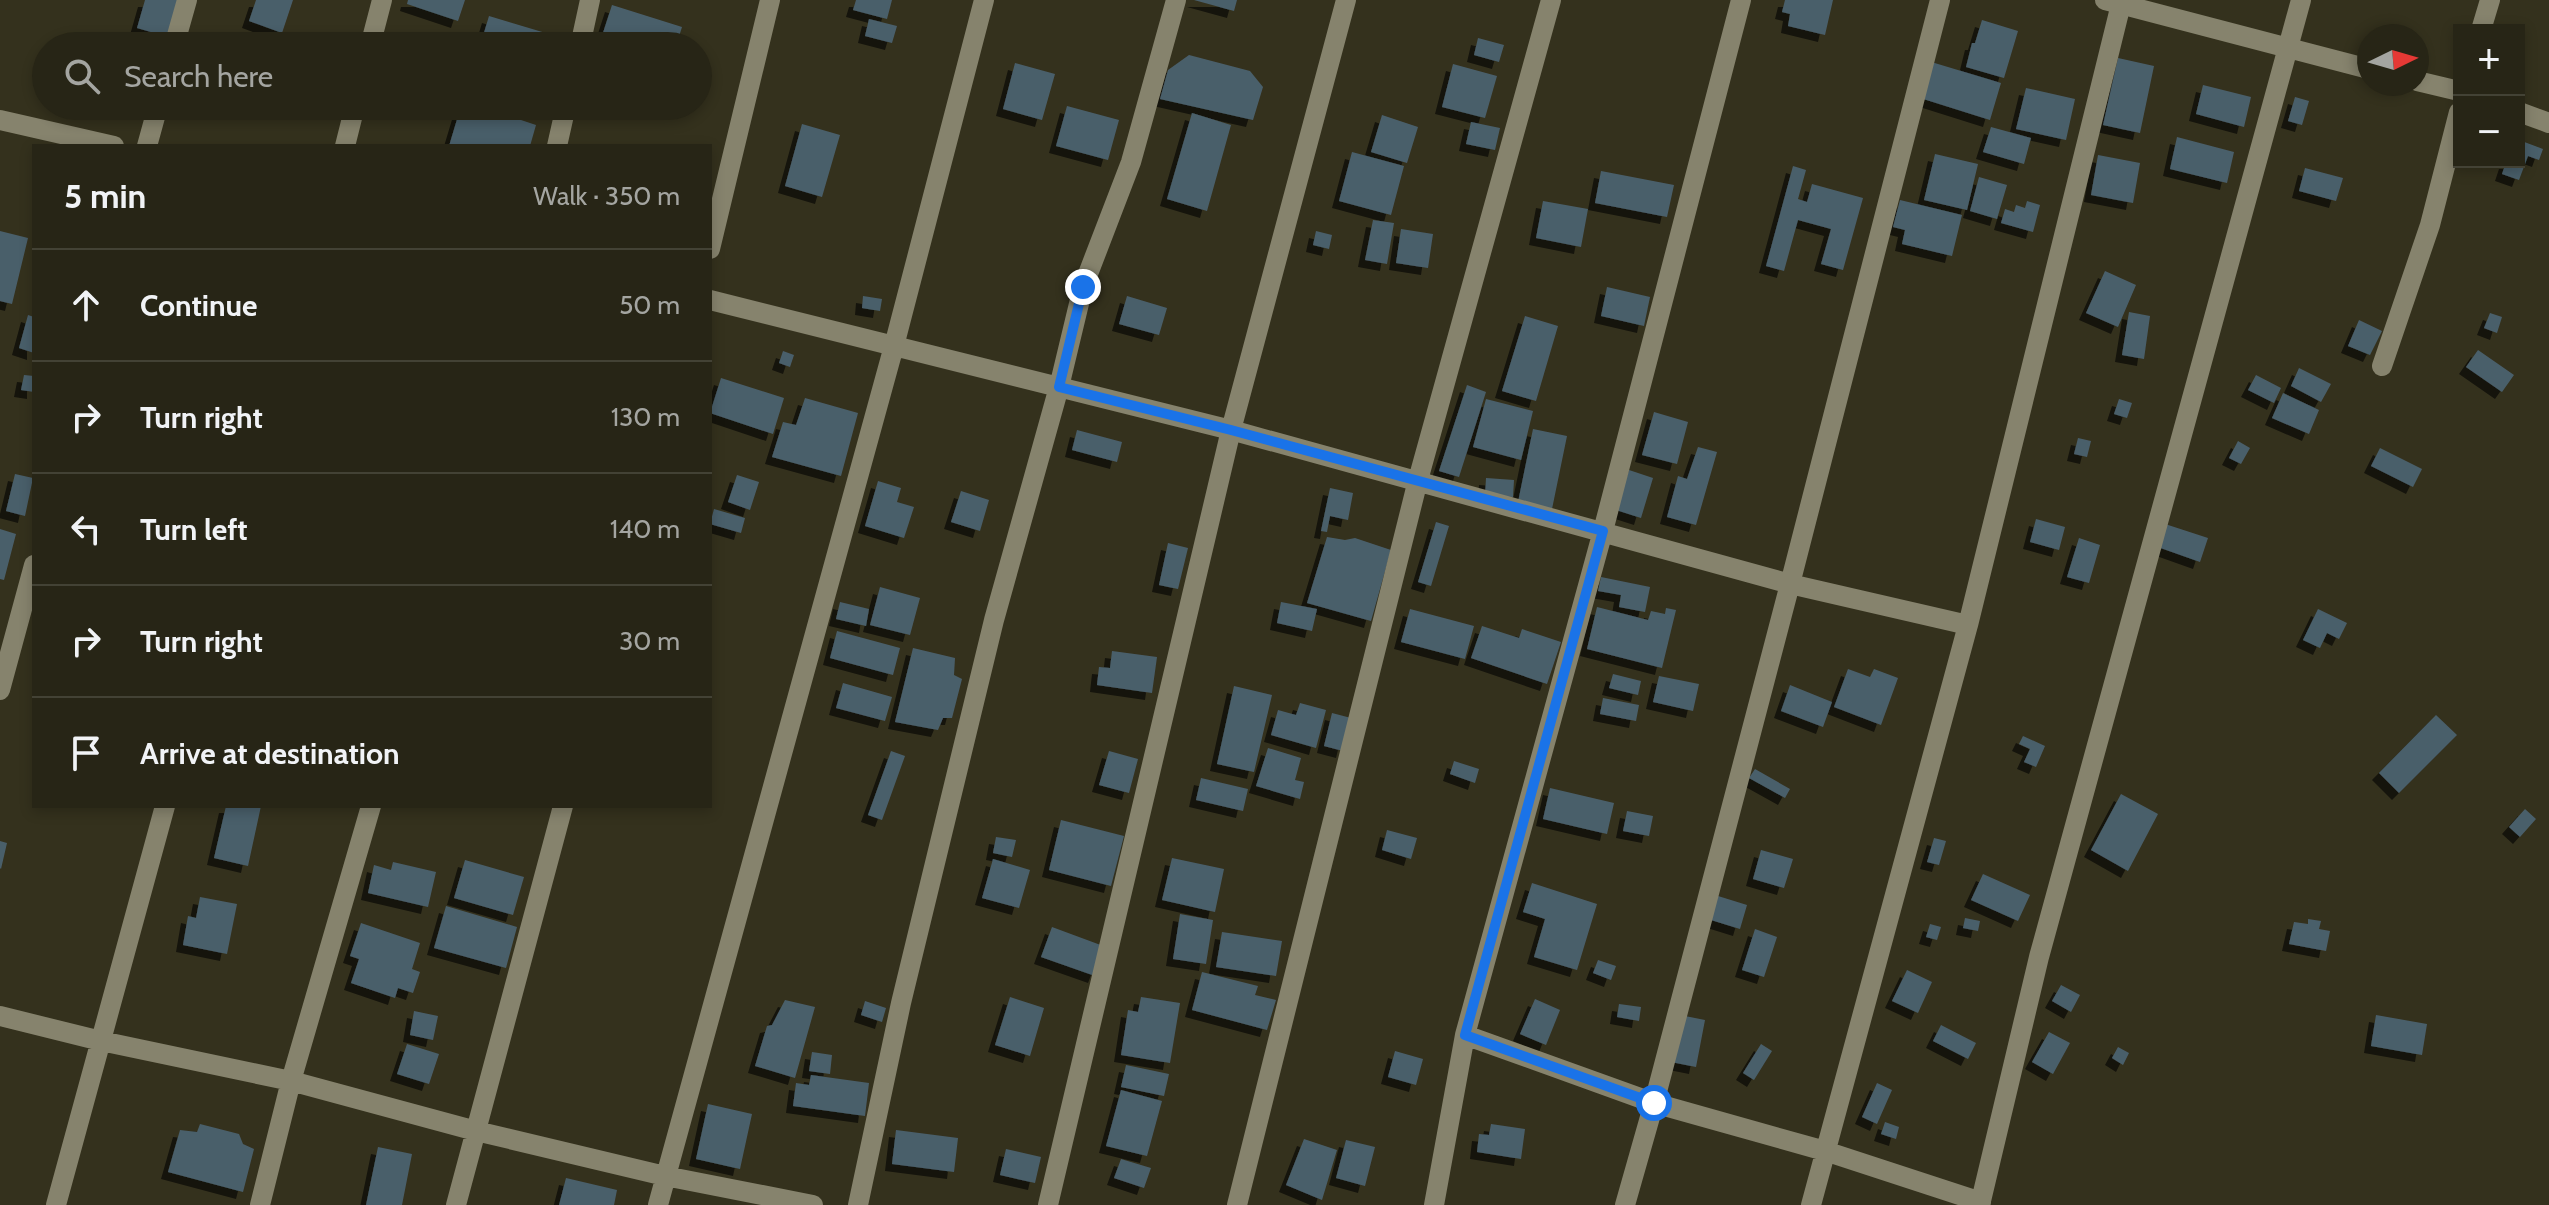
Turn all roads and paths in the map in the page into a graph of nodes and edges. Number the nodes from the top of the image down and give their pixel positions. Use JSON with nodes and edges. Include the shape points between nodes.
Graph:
{"nodes":[{"id":1,"x":187,"y":0,"type":"edge"},
{"id":2,"x":382,"y":0,"type":"edge"},
{"id":3,"x":590,"y":0,"type":"edge"},
{"id":4,"x":770,"y":0,"type":"edge"},
{"id":5,"x":984,"y":0,"type":"edge"},
{"id":6,"x":1176,"y":0,"type":"edge"},
{"id":7,"x":1346,"y":0,"type":"edge"},
{"id":8,"x":1551,"y":0,"type":"edge"},
{"id":9,"x":1741,"y":0,"type":"edge"},
{"id":10,"x":1940,"y":0,"type":"edge"},
{"id":11,"x":2301,"y":0,"type":"edge"},
{"id":12,"x":2490,"y":0,"type":"edge"},
{"id":13,"x":2116,"y":1,"type":"edge"},
{"id":14,"x":2483,"y":24,"type":"edge"},
{"id":15,"x":178,"y":32,"type":"edge"},
{"id":16,"x":374,"y":32,"type":"edge"},
{"id":17,"x":583,"y":32,"type":"edge"},
{"id":18,"x":2289,"y":50,"type":"junction"},
{"id":19,"x":2357,"y":66,"type":"edge"},
{"id":20,"x":2429,"y":84,"type":"edge"},
{"id":21,"x":2453,"y":90,"type":"edge"},
{"id":22,"x":2525,"y":114,"type":"edge"},
{"id":23,"x":0,"y":120,"type":"edge"},
{"id":24,"x":154,"y":120,"type":"edge"},
{"id":25,"x":352,"y":120,"type":"edge"},
{"id":26,"x":563,"y":120,"type":"edge"},
{"id":27,"x":2549,"y":123,"type":"edge"},
{"id":28,"x":2453,"y":135,"type":"edge"},
{"id":29,"x":105,"y":144,"type":"edge"},
{"id":30,"x":148,"y":144,"type":"edge"},
{"id":31,"x":346,"y":144,"type":"edge"},
{"id":32,"x":557,"y":144,"type":"edge"},
{"id":33,"x":712,"y":241,"type":"edge"},
{"id":34,"x":712,"y":300,"type":"edge"},
{"id":35,"x":894,"y":346,"type":"junction"},
{"id":36,"x":2382,"y":366,"type":"dead end"},
{"id":37,"x":1059,"y":387,"type":"junction"},
{"id":38,"x":1231,"y":430,"type":"junction"},
{"id":39,"x":1418,"y":480,"type":"junction"},
{"id":40,"x":1603,"y":531,"type":"junction"},
{"id":41,"x":32,"y":572,"type":"edge"},
{"id":42,"x":1790,"y":584,"type":"junction"},
{"id":43,"x":1968,"y":625,"type":"junction"},
{"id":44,"x":0,"y":690,"type":"edge"},
{"id":45,"x":164,"y":808,"type":"edge"},
{"id":46,"x":370,"y":808,"type":"edge"},
{"id":47,"x":562,"y":808,"type":"edge"},
{"id":48,"x":0,"y":1016,"type":"edge"},
{"id":49,"x":1465,"y":1035,"type":"junction"},
{"id":50,"x":101,"y":1041,"type":"junction"},
{"id":51,"x":291,"y":1081,"type":"junction"},
{"id":52,"x":1654,"y":1103,"type":"junction"},
{"id":53,"x":476,"y":1131,"type":"junction"},
{"id":54,"x":1825,"y":1151,"type":"junction"},
{"id":55,"x":665,"y":1176,"type":"junction"},
{"id":56,"x":1980,"y":1204,"type":"edge"},
{"id":57,"x":56,"y":1205,"type":"edge"},
{"id":58,"x":260,"y":1205,"type":"edge"},
{"id":59,"x":456,"y":1205,"type":"edge"},
{"id":60,"x":658,"y":1205,"type":"edge"},
{"id":61,"x":813,"y":1205,"type":"edge"},
{"id":62,"x":858,"y":1205,"type":"edge"},
{"id":63,"x":1048,"y":1205,"type":"edge"},
{"id":64,"x":1237,"y":1205,"type":"edge"},
{"id":65,"x":1434,"y":1205,"type":"edge"},
{"id":66,"x":1625,"y":1205,"type":"edge"},
{"id":67,"x":1811,"y":1205,"type":"edge"}],
"edges":[{"from":1,"to":15,"type":"street"},
{"from":2,"to":16,"type":"street"},
{"from":3,"to":17,"type":"street"},
{"from":4,"to":33,"type":"street"},
{"from":5,"to":35,"type":"street"},
{"from":6,"to":37,"type":"street","via":[[1131,162],[1083,287]]},
{"from":7,"to":38,"type":"street"},
{"from":8,"to":39,"type":"street"},
{"from":9,"to":40,"type":"street"},
{"from":10,"to":42,"type":"street"},
{"from":11,"to":18,"type":"street"},
{"from":12,"to":14,"type":"street"},
{"from":13,"to":18,"type":"street"},
{"from":13,"to":43,"type":"street"},
{"from":18,"to":19,"type":"street"},
{"from":18,"to":56,"type":"street","via":[[2039,957]]},
{"from":20,"to":21,"type":"street"},
{"from":22,"to":27,"type":"street"},
{"from":23,"to":29,"type":"street"},
{"from":24,"to":30,"type":"street"},
{"from":25,"to":31,"type":"street"},
{"from":26,"to":32,"type":"street"},
{"from":28,"to":36,"type":"street","via":[[2430,225]]},
{"from":34,"to":35,"type":"street"},
{"from":35,"to":37,"type":"street"},
{"from":35,"to":55,"type":"street"},
{"from":37,"to":38,"type":"street"},
{"from":37,"to":62,"type":"street","via":[[990,635]]},
{"from":38,"to":39,"type":"street"},
{"from":38,"to":63,"type":"street"},
{"from":39,"to":40,"type":"street"},
{"from":39,"to":64,"type":"street"},
{"from":40,"to":42,"type":"street"},
{"from":40,"to":49,"type":"street"},
{"from":41,"to":44,"type":"street"},
{"from":42,"to":43,"type":"street"},
{"from":42,"to":52,"type":"street"},
{"from":43,"to":54,"type":"street"},
{"from":45,"to":50,"type":"street"},
{"from":46,"to":51,"type":"street"},
{"from":47,"to":53,"type":"street"},
{"from":48,"to":50,"type":"street"},
{"from":49,"to":52,"type":"street"},
{"from":49,"to":65,"type":"street"},
{"from":50,"to":51,"type":"street"},
{"from":50,"to":57,"type":"street"},
{"from":51,"to":53,"type":"street"},
{"from":51,"to":58,"type":"street"},
{"from":52,"to":54,"type":"street"},
{"from":52,"to":66,"type":"street"},
{"from":53,"to":55,"type":"street"},
{"from":53,"to":59,"type":"street"},
{"from":54,"to":56,"type":"street"},
{"from":54,"to":67,"type":"street"},
{"from":55,"to":60,"type":"street"},
{"from":55,"to":61,"type":"street"}]}
